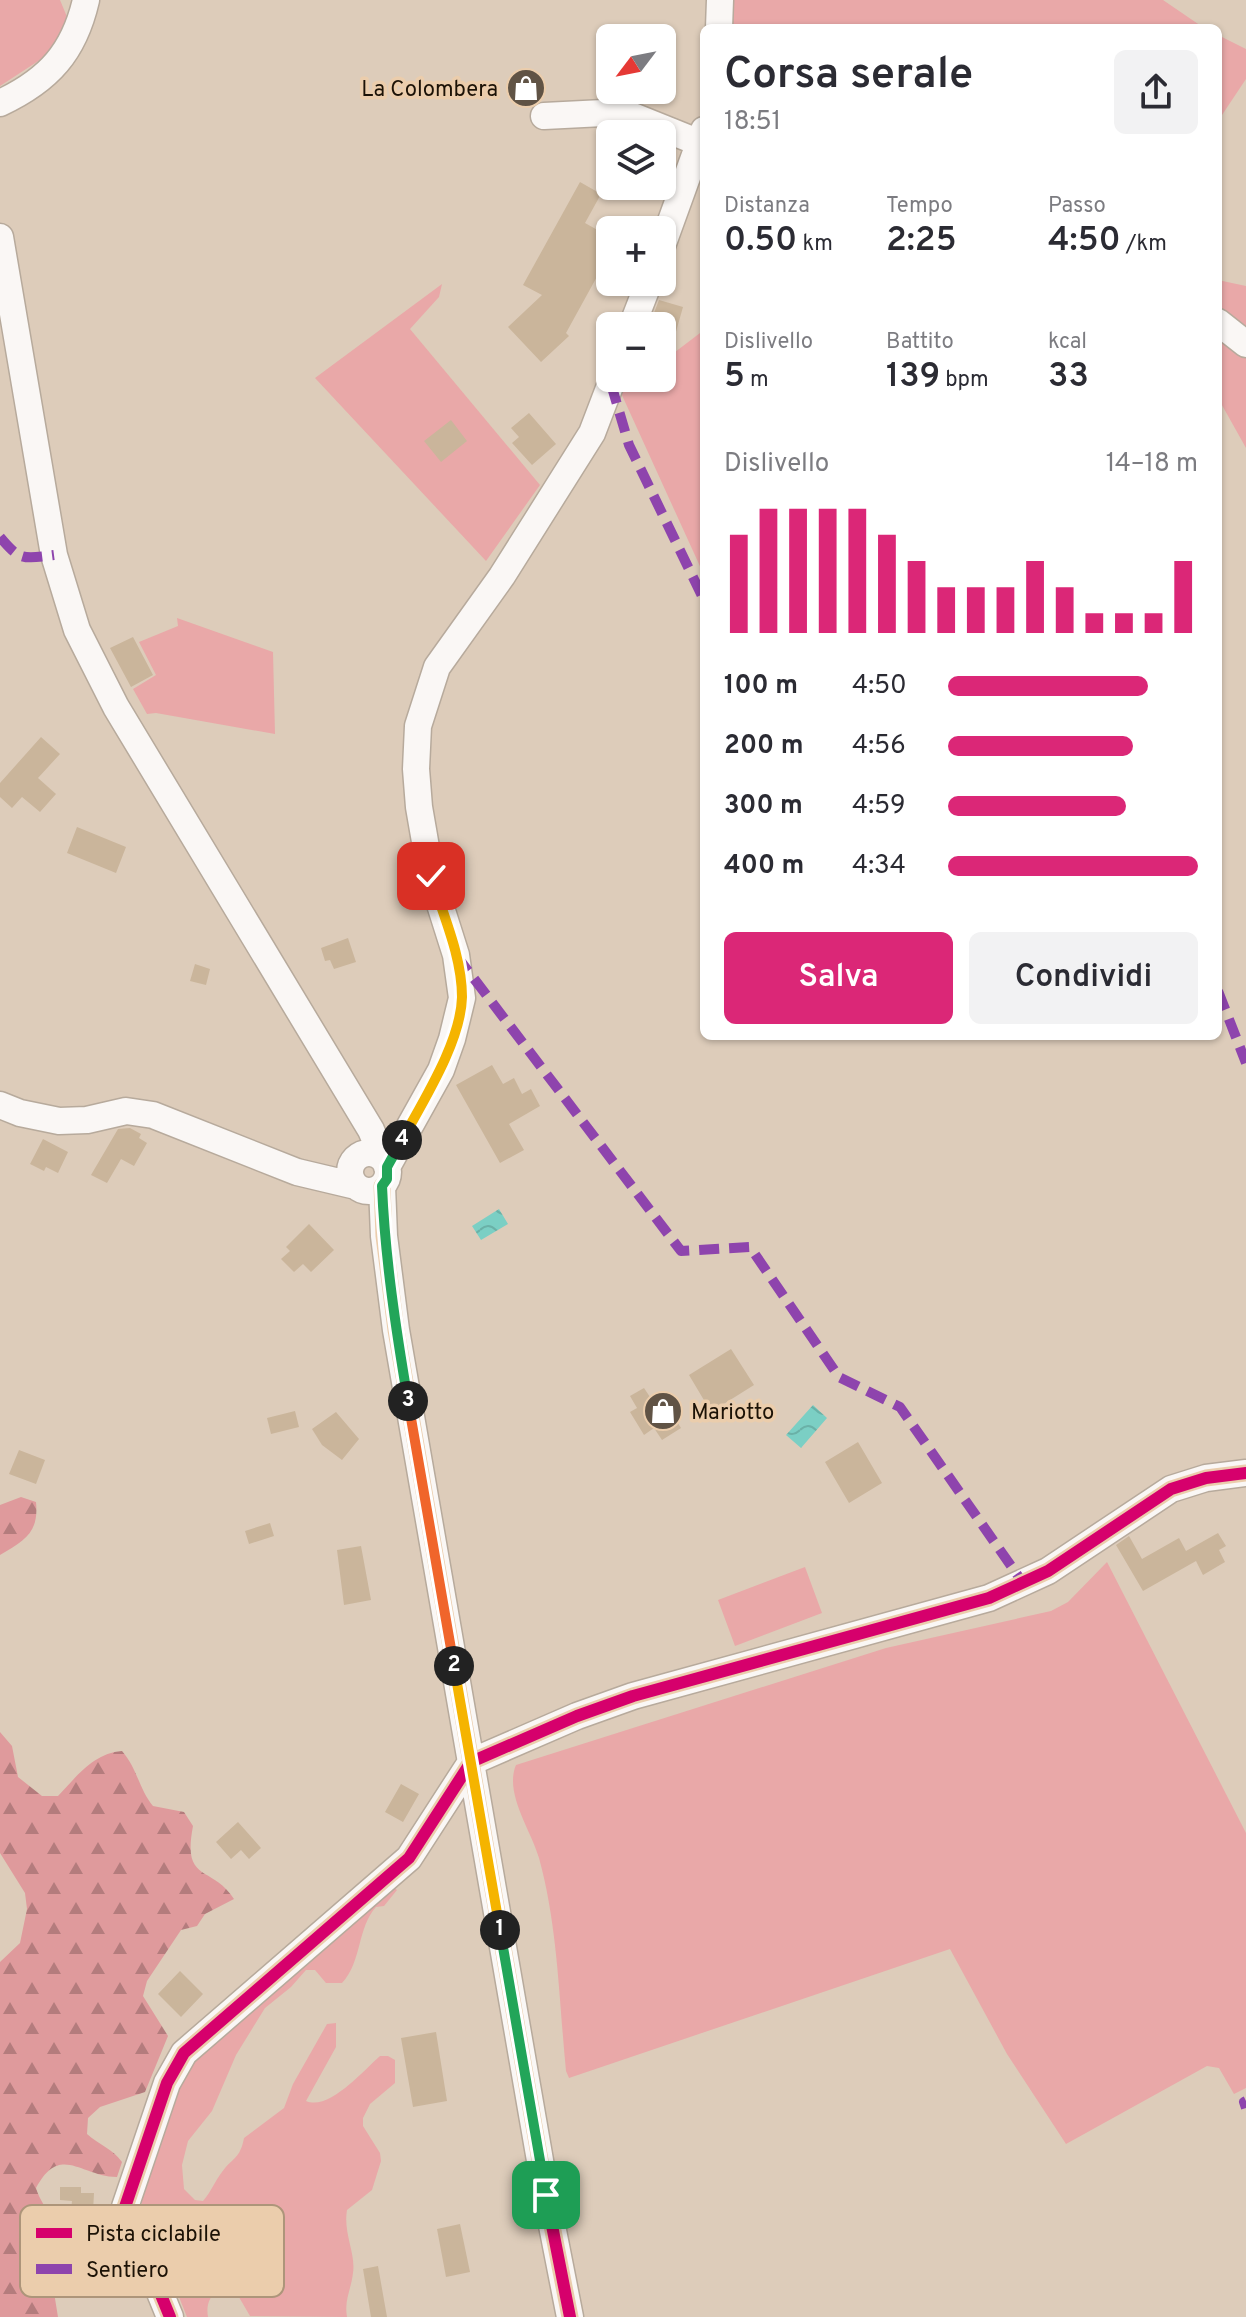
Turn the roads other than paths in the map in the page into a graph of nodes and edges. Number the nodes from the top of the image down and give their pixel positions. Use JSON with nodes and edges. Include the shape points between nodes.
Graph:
{"nodes":[{"id":1,"x":86,"y":0,"type":"edge"},
{"id":2,"x":720,"y":0,"type":"edge"},
{"id":3,"x":719,"y":24,"type":"edge"},
{"id":4,"x":0,"y":103,"type":"edge"},
{"id":5,"x":544,"y":116,"type":"dead end"},
{"id":6,"x":700,"y":136,"type":"edge"},
{"id":7,"x":700,"y":142,"type":"edge"},
{"id":8,"x":673,"y":216,"type":"edge"},
{"id":9,"x":0,"y":237,"type":"edge"},
{"id":10,"x":1222,"y":325,"type":"edge"},
{"id":11,"x":1246,"y":344,"type":"edge"},
{"id":12,"x":608,"y":392,"type":"edge"},
{"id":13,"x":0,"y":1105,"type":"edge"},
{"id":14,"x":368,"y":1172,"type":"junction"},
{"id":15,"x":1246,"y":1473,"type":"edge"},
{"id":16,"x":471,"y":1762,"type":"junction"},
{"id":17,"x":126,"y":2205,"type":"edge"},
{"id":18,"x":162,"y":2297,"type":"edge"},
{"id":19,"x":170,"y":2317,"type":"edge"},
{"id":20,"x":570,"y":2317,"type":"edge"}],
"edges":[{"from":1,"to":4,"type":"street","via":[[71,46],[50,71]]},
{"from":2,"to":3,"type":"street"},
{"from":5,"to":6,"type":"street","via":[[623,112]]},
{"from":7,"to":8,"type":"street"},
{"from":9,"to":14,"type":"street","via":[[54,555],[77,630],[116,707],[371,1130]]},
{"from":10,"to":11,"type":"street"},
{"from":12,"to":14,"type":"street","via":[[592,433],[437,667],[418,726],[419,807],[462,998],[441,1070]]},
{"from":13,"to":14,"type":"street","via":[[59,1121],[126,1111],[153,1115],[318,1178]]},
{"from":14,"to":16,"type":"street","via":[[369,1213],[384,1236]]},
{"from":15,"to":16,"type":"street","via":[[1171,1489],[1048,1571],[989,1598],[633,1696]]},
{"from":16,"to":17,"type":"street","via":[[409,1858],[184,2053],[167,2083]]},
{"from":16,"to":20,"type":"street"},
{"from":18,"to":19,"type":"street"}]}
